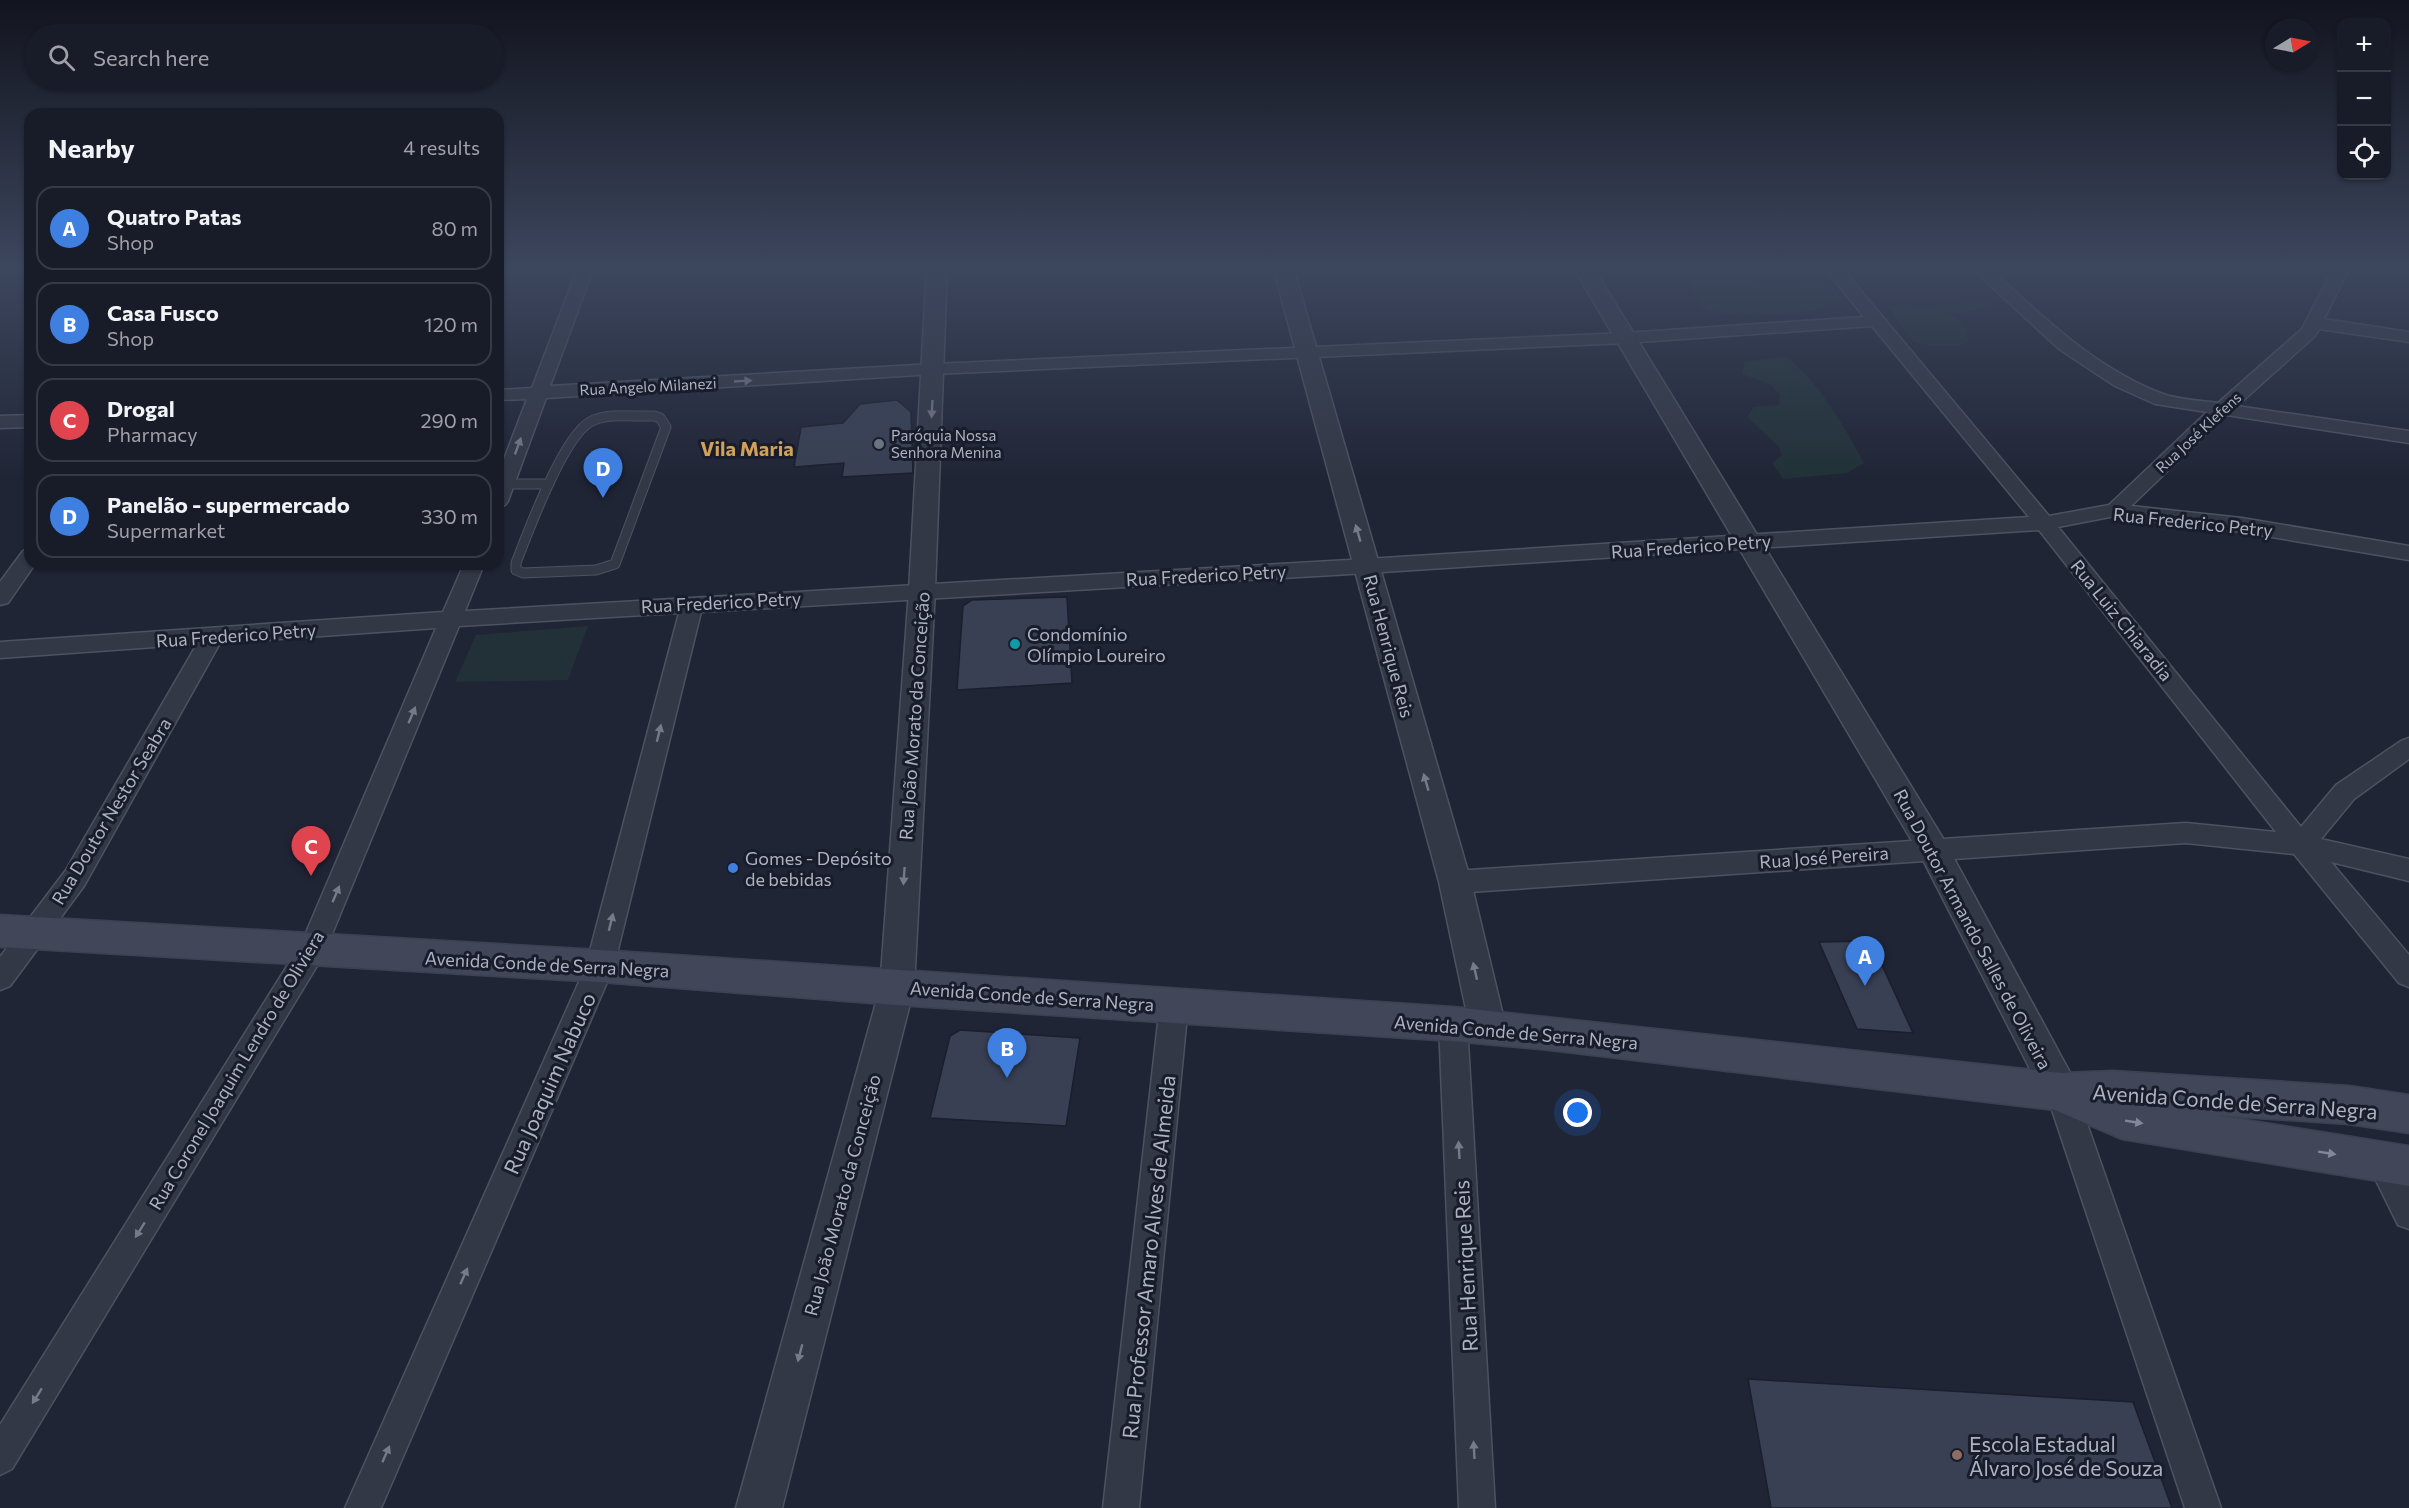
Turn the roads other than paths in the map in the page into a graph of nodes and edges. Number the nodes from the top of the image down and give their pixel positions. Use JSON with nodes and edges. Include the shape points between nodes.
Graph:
{"nodes":[{"id":1,"x":559,"y":337,"type":"edge"},
{"id":2,"x":935,"y":337,"type":"edge"},
{"id":3,"x":1304,"y":337,"type":"edge"},
{"id":4,"x":1634,"y":337,"type":"edge"},
{"id":5,"x":1891,"y":337,"type":"edge"},
{"id":6,"x":2056,"y":337,"type":"edge"},
{"id":7,"x":2303,"y":337,"type":"edge"},
{"id":8,"x":1625,"y":338,"type":"junction"},
{"id":9,"x":1308,"y":351,"type":"junction"},
{"id":10,"x":934,"y":369,"type":"junction"},
{"id":11,"x":537,"y":393,"type":"junction"},
{"id":12,"x":504,"y":395,"type":"edge"},
{"id":13,"x":2223,"y":408,"type":"junction"},
{"id":14,"x":24,"y":421,"type":"edge"},
{"id":15,"x":0,"y":422,"type":"edge"},
{"id":16,"x":2409,"y":437,"type":"edge"},
{"id":17,"x":504,"y":484,"type":"edge"},
{"id":18,"x":549,"y":484,"type":"junction"},
{"id":19,"x":504,"y":492,"type":"edge"},
{"id":20,"x":2115,"y":510,"type":"junction"},
{"id":21,"x":2044,"y":523,"type":"junction"},
{"id":22,"x":1747,"y":542,"type":"junction"},
{"id":23,"x":2409,"y":553,"type":"edge"},
{"id":24,"x":24,"y":564,"type":"edge"},
{"id":25,"x":1367,"y":566,"type":"junction"},
{"id":26,"x":472,"y":570,"type":"edge"},
{"id":27,"x":922,"y":590,"type":"junction"},
{"id":28,"x":0,"y":598,"type":"edge"},
{"id":29,"x":692,"y":604,"type":"junction"},
{"id":30,"x":453,"y":619,"type":"junction"},
{"id":31,"x":212,"y":637,"type":"junction"},
{"id":32,"x":0,"y":650,"type":"edge"},
{"id":33,"x":2409,"y":747,"type":"edge"},
{"id":34,"x":2301,"y":845,"type":"junction"},
{"id":35,"x":1933,"y":849,"type":"junction"},
{"id":36,"x":2409,"y":870,"type":"edge"},
{"id":37,"x":1455,"y":882,"type":"junction"},
{"id":38,"x":17,"y":932,"type":"edge"},
{"id":39,"x":313,"y":948,"type":"junction"},
{"id":40,"x":600,"y":966,"type":"junction"},
{"id":41,"x":2409,"y":975,"type":"edge"},
{"id":42,"x":0,"y":978,"type":"edge"},
{"id":43,"x":897,"y":988,"type":"junction"},
{"id":44,"x":1174,"y":1005,"type":"junction"},
{"id":45,"x":1470,"y":1026,"type":"junction"},
{"id":46,"x":2061,"y":1092,"type":"junction"},
{"id":47,"x":2409,"y":1113,"type":"edge"},
{"id":48,"x":2396,"y":1164,"type":"edge"},
{"id":49,"x":2409,"y":1214,"type":"edge"},
{"id":50,"x":0,"y":1457,"type":"edge"},
{"id":51,"x":363,"y":1508,"type":"edge"},
{"id":52,"x":759,"y":1508,"type":"edge"},
{"id":53,"x":1121,"y":1508,"type":"edge"},
{"id":54,"x":1477,"y":1508,"type":"edge"},
{"id":55,"x":2203,"y":1508,"type":"edge"}],
"edges":[{"from":1,"to":11,"type":"street"},
{"from":2,"to":10,"type":"street","name":"Rua João Morato da Conceição"},
{"from":3,"to":9,"type":"street","name":"Rua Henrique Reis"},
{"from":4,"to":8,"type":"street","name":"Rua Angelo Milanezi"},
{"from":5,"to":21,"type":"street","name":"Rua Luiz Chiaradia"},
{"from":6,"to":13,"type":"street","via":[[2121,382],[2161,400]]},
{"from":7,"to":13,"type":"street","name":"Rua José Klefens"},
{"from":8,"to":9,"type":"street","name":"Rua Angelo Milanezi"},
{"from":8,"to":22,"type":"street","name":"Rua Doutor Armando Salles de Oliveira"},
{"from":9,"to":10,"type":"street","name":"Rua Angelo Milanezi"},
{"from":25,"to":9,"type":"street","name":"Rua Henrique Reis","one_way":true},
{"from":11,"to":10,"type":"street","name":"Rua Angelo Milanezi","one_way":true},
{"from":10,"to":27,"type":"street","name":"Rua João Morato da Conceição","one_way":true},
{"from":11,"to":12,"type":"street","name":"Rua Angelo Milanezi"},
{"from":17,"to":11,"type":"street","one_way":true},
{"from":13,"to":16,"type":"street"},
{"from":13,"to":20,"type":"street","name":"Rua José Klefens"},
{"from":14,"to":15,"type":"street"},
{"from":18,"to":18,"type":"lane","via":[[589,422],[654,416],[665,423],[615,564],[607,568],[523,573],[516,570]]},
{"from":18,"to":19,"type":"lane"},
{"from":20,"to":21,"type":"street","name":"Rua Frederico Petry"},
{"from":20,"to":23,"type":"street","name":"Rua Frederico Petry","via":[[2242,525]]},
{"from":21,"to":22,"type":"street","name":"Rua Frederico Petry"},
{"from":21,"to":34,"type":"street","name":"Rua Luiz Chiaradia"},
{"from":22,"to":25,"type":"street","name":"Rua Frederico Petry"},
{"from":22,"to":35,"type":"street","name":"Rua Doutor Armando Salles de Oliveira"},
{"from":24,"to":28,"type":"street"},
{"from":25,"to":27,"type":"street","name":"Rua Frederico Petry"},
{"from":37,"to":25,"type":"street","name":"Rua Henrique Reis","one_way":true},
{"from":26,"to":30,"type":"street","name":"Rua Coronel Joaquim Lendro de Oliviera"},
{"from":27,"to":29,"type":"street","name":"Rua Frederico Petry"},
{"from":27,"to":43,"type":"street","name":"Rua João Morato da Conceição","one_way":true},
{"from":29,"to":30,"type":"street","name":"Rua Frederico Petry"},
{"from":40,"to":29,"type":"street","name":"Rua Joaquim Nabuco","one_way":true},
{"from":30,"to":31,"type":"street","name":"Rua Frederico Petry"},
{"from":39,"to":30,"type":"street","name":"Rua Coronel Joaquim Lendro de Oliviera","one_way":true},
{"from":31,"to":32,"type":"street","name":"Rua Frederico Petry"},
{"from":31,"to":38,"type":"street","name":"Rua Doutor Nestor Seabra","via":[[75,878]]},
{"from":33,"to":34,"type":"street","via":[[2345,792]]},
{"from":34,"to":35,"type":"street","name":"Rua José Pereira","via":[[2186,833]]},
{"from":34,"to":36,"type":"street","name":"Rua José Pereira"},
{"from":34,"to":41,"type":"street","name":"Rua Luiz Chiaradia"},
{"from":35,"to":37,"type":"street","name":"Rua José Pereira"},
{"from":35,"to":46,"type":"street","name":"Rua Doutor Armando Salles de Oliveira"},
{"from":45,"to":37,"type":"street","name":"Rua Henrique Reis","one_way":true},
{"from":38,"to":39,"type":"main road","name":"Avenida Conde de Serra Negra"},
{"from":38,"to":42,"type":"street","name":"Rua Doutor Nestor Seabra"},
{"from":39,"to":40,"type":"main road","name":"Avenida Conde de Serra Negra"},
{"from":39,"to":50,"type":"street","name":"Rua Coronel Joaquim Lendro de Oliviera","one_way":true},
{"from":40,"to":43,"type":"main road","name":"Avenida Conde de Serra Negra"},
{"from":51,"to":40,"type":"street","name":"Rua Joaquim Nabuco","one_way":true},
{"from":43,"to":44,"type":"main road","name":"Avenida Conde de Serra Negra"},
{"from":43,"to":52,"type":"street","name":"Rua João Morato da Conceição","one_way":true},
{"from":44,"to":45,"type":"main road","name":"Avenida Conde de Serra Negra"},
{"from":44,"to":53,"type":"street","name":"Rua Professor Amaro Alves de Almeida"},
{"from":45,"to":46,"type":"main road","name":"Avenida Conde de Serra Negra"},
{"from":54,"to":45,"type":"street","name":"Rua Henrique Reis","one_way":true},
{"from":46,"to":47,"type":"main road","name":"Avenida Conde de Serra Negra","via":[[2113,1090],[2349,1105]]},
{"from":46,"to":48,"type":"main road","name":"Avenida Conde de Serra Negra","one_way":true,"via":[[2122,1120]]},
{"from":46,"to":55,"type":"street","name":"Rua Doutor Armando Salles de Oliveira"},
{"from":48,"to":49,"type":"street"}]}
